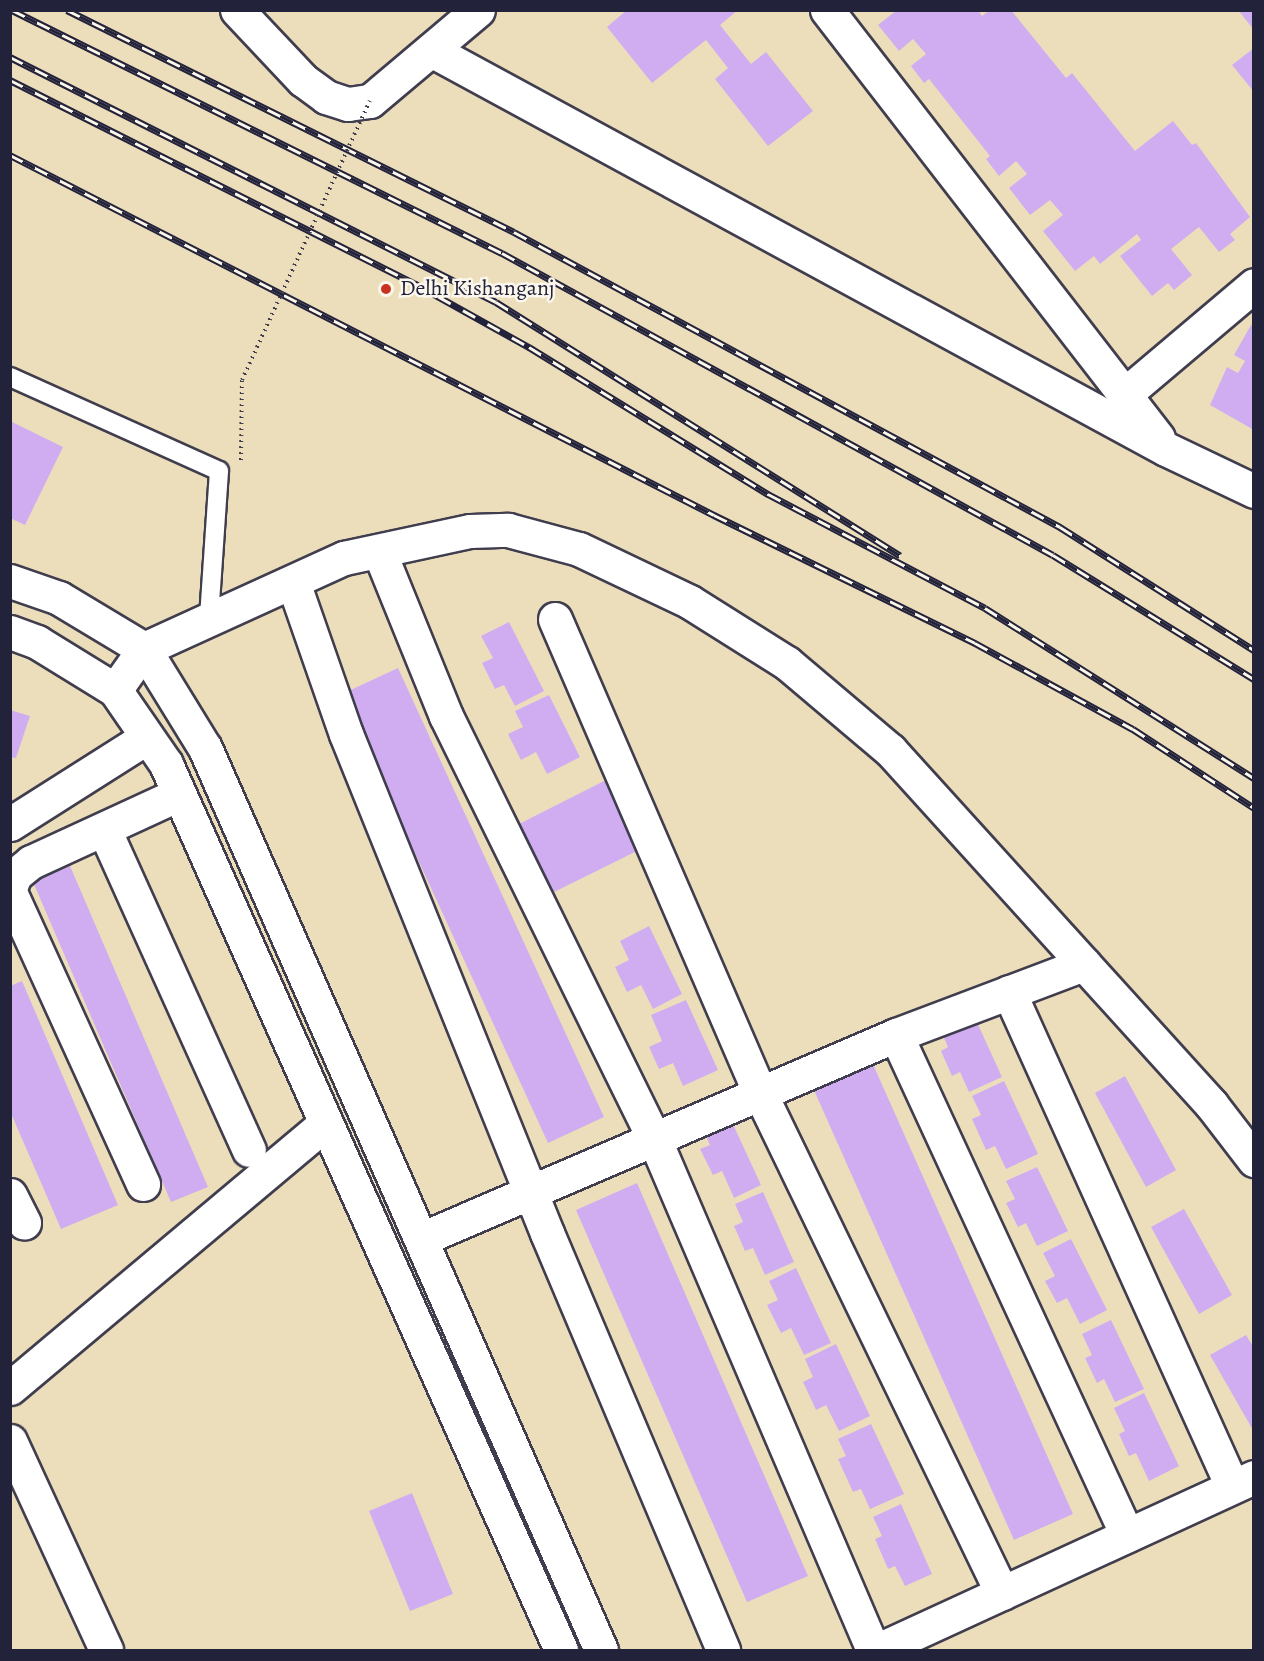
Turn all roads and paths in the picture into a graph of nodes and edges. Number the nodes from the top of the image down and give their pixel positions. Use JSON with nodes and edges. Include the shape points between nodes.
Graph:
{"nodes":[{"id":1,"x":237,"y":10,"type":"edge"},
{"id":2,"x":827,"y":10,"type":"edge"},
{"id":3,"x":473,"y":12,"type":"edge"},
{"id":4,"x":431,"y":50,"type":"junction"},
{"id":5,"x":370,"y":101,"type":"junction"},
{"id":6,"x":1254,"y":285,"type":"edge"},
{"id":7,"x":10,"y":377,"type":"edge"},
{"id":8,"x":242,"y":380,"type":"dead end"},
{"id":9,"x":1125,"y":395,"type":"junction"},
{"id":10,"x":1166,"y":449,"type":"junction"},
{"id":11,"x":1254,"y":491,"type":"edge"},
{"id":12,"x":379,"y":551,"type":"junction"},
{"id":13,"x":10,"y":581,"type":"edge"},
{"id":14,"x":293,"y":582,"type":"junction"},
{"id":15,"x":209,"y":616,"type":"junction"},
{"id":16,"x":555,"y":619,"type":"dead end"},
{"id":17,"x":10,"y":632,"type":"edge"},
{"id":18,"x":144,"y":649,"type":"junction"},
{"id":19,"x":115,"y":690,"type":"junction"},
{"id":20,"x":147,"y":737,"type":"junction"},
{"id":21,"x":179,"y":794,"type":"junction"},
{"id":22,"x":10,"y":824,"type":"edge"},
{"id":23,"x":104,"y":829,"type":"junction"},
{"id":24,"x":10,"y":890,"type":"edge"},
{"id":25,"x":21,"y":944,"type":"edge"},
{"id":26,"x":1084,"y":964,"type":"junction"},
{"id":27,"x":1010,"y":992,"type":"junction"},
{"id":28,"x":896,"y":1035,"type":"junction"},
{"id":29,"x":759,"y":1091,"type":"junction"},
{"id":30,"x":326,"y":1123,"type":"junction"},
{"id":31,"x":654,"y":1138,"type":"junction"},
{"id":32,"x":249,"y":1150,"type":"dead end"},
{"id":33,"x":1254,"y":1161,"type":"edge"},
{"id":34,"x":143,"y":1184,"type":"dead end"},
{"id":35,"x":530,"y":1190,"type":"junction"},
{"id":36,"x":421,"y":1239,"type":"junction"},
{"id":37,"x":10,"y":1388,"type":"edge"},
{"id":38,"x":10,"y":1441,"type":"edge"},
{"id":39,"x":1243,"y":1481,"type":"edge"},
{"id":40,"x":1127,"y":1535,"type":"junction"},
{"id":41,"x":1002,"y":1593,"type":"junction"},
{"id":42,"x":106,"y":1650,"type":"edge"},
{"id":43,"x":561,"y":1650,"type":"edge"},
{"id":44,"x":602,"y":1650,"type":"edge"},
{"id":45,"x":723,"y":1650,"type":"edge"},
{"id":46,"x":873,"y":1650,"type":"edge"},
{"id":47,"x":878,"y":1650,"type":"edge"}],
"edges":[{"from":1,"to":5,"type":"street","via":[[303,80],[326,97],[348,104]]},
{"from":2,"to":9,"type":"street"},
{"from":3,"to":4,"type":"street"},
{"from":4,"to":5,"type":"street"},
{"from":4,"to":10,"type":"street"},
{"from":5,"to":8,"type":"path","bridge":true},
{"from":6,"to":9,"type":"street"},
{"from":7,"to":15,"type":"lane","via":[[219,471]]},
{"from":9,"to":10,"type":"street"},
{"from":10,"to":11,"type":"street"},
{"from":12,"to":14,"type":"street","via":[[344,558]]},
{"from":12,"to":26,"type":"street","via":[[470,531],[508,530],[579,549],[690,602],[787,663],[890,750]]},
{"from":12,"to":31,"type":"street","via":[[446,716]]},
{"from":13,"to":18,"type":"street","via":[[59,598]]},
{"from":14,"to":15,"type":"street"},
{"from":14,"to":35,"type":"street","via":[[346,734]]},
{"from":15,"to":18,"type":"street"},
{"from":16,"to":29,"type":"street"},
{"from":17,"to":19,"type":"street","via":[[37,642]]},
{"from":18,"to":19,"type":"street"},
{"from":18,"to":36,"type":"street","via":[[205,748]]},
{"from":19,"to":20,"type":"street"},
{"from":20,"to":21,"type":"street","via":[[166,764]]},
{"from":20,"to":22,"type":"street"},
{"from":21,"to":23,"type":"street"},
{"from":21,"to":30,"type":"street"},
{"from":23,"to":24,"type":"street","via":[[31,862],[15,875]]},
{"from":23,"to":32,"type":"street"},
{"from":24,"to":25,"type":"street"},
{"from":25,"to":34,"type":"street"},
{"from":26,"to":27,"type":"street"},
{"from":26,"to":33,"type":"street","via":[[1211,1104]]},
{"from":27,"to":28,"type":"street"},
{"from":27,"to":39,"type":"street"},
{"from":28,"to":29,"type":"street"},
{"from":28,"to":40,"type":"street"},
{"from":29,"to":31,"type":"street"},
{"from":29,"to":41,"type":"street"},
{"from":30,"to":37,"type":"street"},
{"from":30,"to":43,"type":"street"},
{"from":31,"to":35,"type":"street"},
{"from":31,"to":46,"type":"street"},
{"from":35,"to":36,"type":"street"},
{"from":35,"to":45,"type":"street"},
{"from":36,"to":44,"type":"street"},
{"from":38,"to":42,"type":"street"},
{"from":39,"to":40,"type":"street"},
{"from":40,"to":41,"type":"street"},
{"from":41,"to":47,"type":"street"}]}
